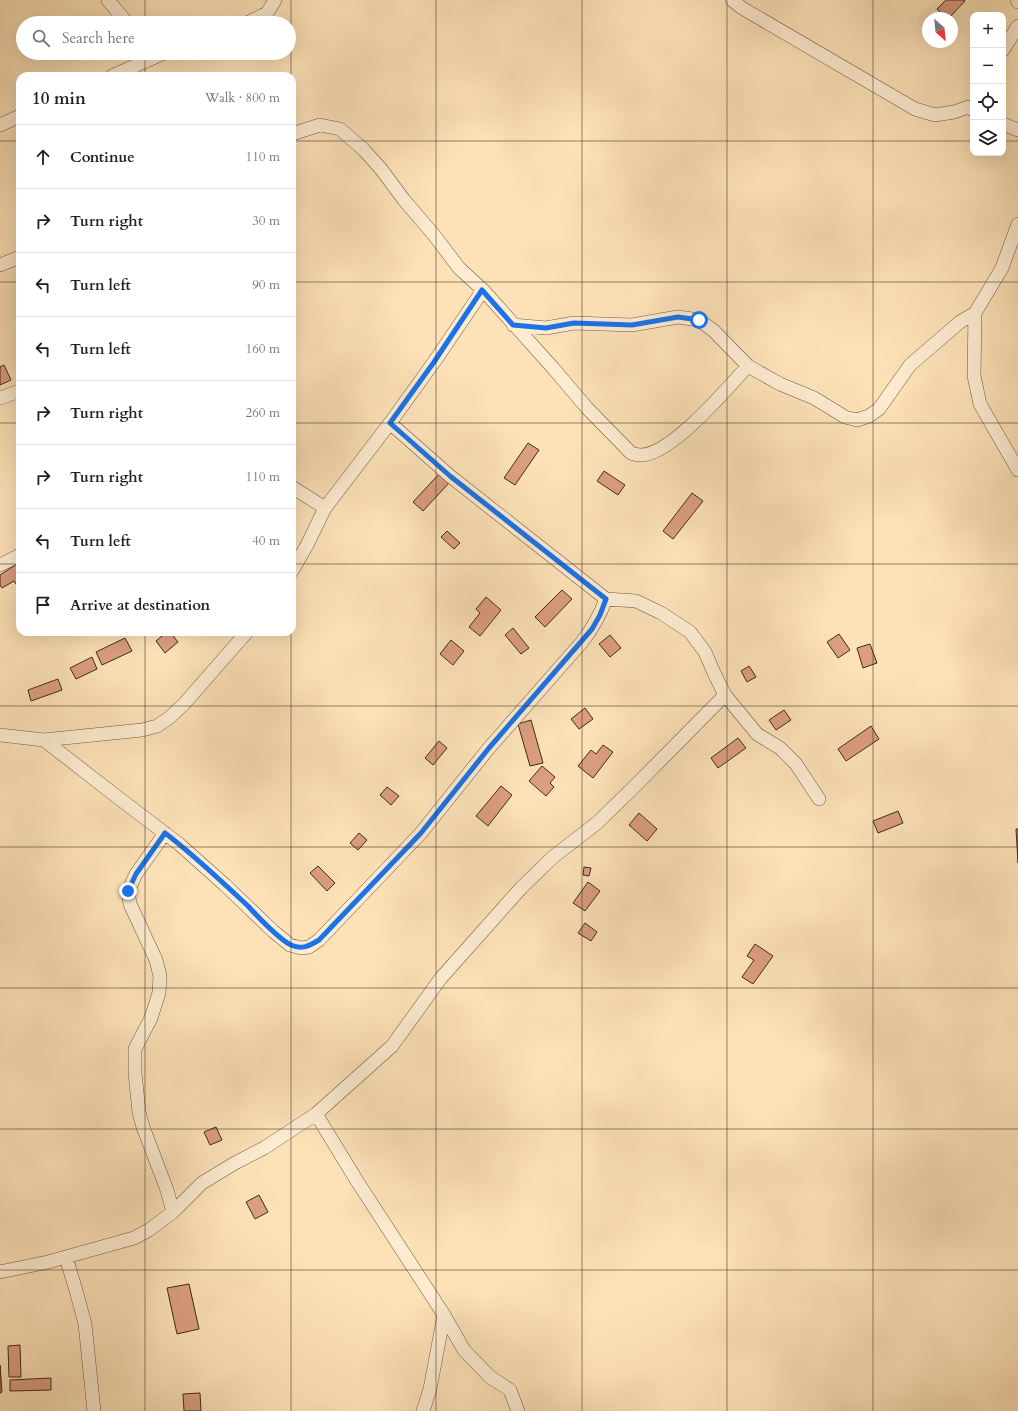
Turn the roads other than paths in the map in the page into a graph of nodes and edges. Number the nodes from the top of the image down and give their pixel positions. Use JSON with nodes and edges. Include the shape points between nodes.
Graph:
{"nodes":[{"id":1,"x":108,"y":0,"type":"edge"},
{"id":2,"x":275,"y":0,"type":"edge"},
{"id":3,"x":732,"y":0,"type":"edge"},
{"id":4,"x":121,"y":16,"type":"edge"},
{"id":5,"x":259,"y":16,"type":"edge"},
{"id":6,"x":1018,"y":26,"type":"edge"},
{"id":7,"x":1004,"y":48,"type":"edge"},
{"id":8,"x":145,"y":60,"type":"edge"},
{"id":9,"x":120,"y":72,"type":"edge"},
{"id":10,"x":970,"y":106,"type":"edge"},
{"id":11,"x":16,"y":118,"type":"edge"},
{"id":12,"x":0,"y":125,"type":"edge"},
{"id":13,"x":1006,"y":125,"type":"edge"},
{"id":14,"x":1018,"y":130,"type":"edge"},
{"id":15,"x":296,"y":133,"type":"edge"},
{"id":16,"x":1018,"y":224,"type":"edge"},
{"id":17,"x":16,"y":259,"type":"edge"},
{"id":18,"x":0,"y":265,"type":"edge"},
{"id":19,"x":482,"y":290,"type":"junction"},
{"id":20,"x":975,"y":312,"type":"junction"},
{"id":21,"x":513,"y":325,"type":"junction"},
{"id":22,"x":748,"y":366,"type":"junction"},
{"id":23,"x":16,"y":392,"type":"edge"},
{"id":24,"x":0,"y":398,"type":"edge"},
{"id":25,"x":390,"y":423,"type":"junction"},
{"id":26,"x":1018,"y":470,"type":"edge"},
{"id":27,"x":296,"y":490,"type":"edge"},
{"id":28,"x":325,"y":508,"type":"junction"},
{"id":29,"x":16,"y":557,"type":"edge"},
{"id":30,"x":296,"y":564,"type":"edge"},
{"id":31,"x":0,"y":565,"type":"edge"},
{"id":32,"x":606,"y":599,"type":"junction"},
{"id":33,"x":244,"y":636,"type":"edge"},
{"id":34,"x":725,"y":695,"type":"junction"},
{"id":35,"x":0,"y":735,"type":"edge"},
{"id":36,"x":44,"y":740,"type":"junction"},
{"id":37,"x":819,"y":799,"type":"dead end"},
{"id":38,"x":165,"y":833,"type":"junction"},
{"id":39,"x":316,"y":1114,"type":"junction"},
{"id":40,"x":173,"y":1212,"type":"junction"},
{"id":41,"x":66,"y":1257,"type":"junction"},
{"id":42,"x":0,"y":1272,"type":"edge"},
{"id":43,"x":444,"y":1315,"type":"junction"},
{"id":44,"x":94,"y":1411,"type":"edge"},
{"id":45,"x":423,"y":1411,"type":"edge"},
{"id":46,"x":518,"y":1411,"type":"edge"}],
"edges":[{"from":1,"to":4,"type":"street"},
{"from":2,"to":5,"type":"street","via":[[267,12]]},
{"from":3,"to":10,"type":"street","via":[[915,109],[936,115]]},
{"from":6,"to":7,"type":"street"},
{"from":8,"to":9,"type":"street"},
{"from":11,"to":12,"type":"street"},
{"from":13,"to":14,"type":"street"},
{"from":15,"to":19,"type":"street","via":[[320,125],[340,129],[381,169],[459,268]]},
{"from":16,"to":20,"type":"street","via":[[1002,268]]},
{"from":17,"to":18,"type":"street"},
{"from":19,"to":21,"type":"street"},
{"from":19,"to":25,"type":"street"},
{"from":20,"to":22,"type":"street","via":[[910,365],[879,409],[857,420],[845,417],[814,398],[780,384]]},
{"from":20,"to":26,"type":"street","via":[[974,376],[980,404]]},
{"from":21,"to":22,"type":"street","via":[[546,328],[574,323],[632,325],[678,317],[699,320],[714,331]]},
{"from":21,"to":22,"type":"street","via":[[624,447],[631,453],[641,455],[677,438]]},
{"from":23,"to":24,"type":"street"},
{"from":25,"to":28,"type":"street"},
{"from":25,"to":32,"type":"street","via":[[450,476]]},
{"from":27,"to":28,"type":"street"},
{"from":28,"to":30,"type":"street"},
{"from":29,"to":31,"type":"street"},
{"from":32,"to":34,"type":"street","via":[[636,601],[662,613],[690,632],[705,652]]},
{"from":32,"to":38,"type":"street","via":[[595,625],[582,642],[489,748],[421,833],[319,940],[308,947],[290,945]]},
{"from":33,"to":36,"type":"street","via":[[184,704],[156,726],[126,732]]},
{"from":34,"to":37,"type":"street","via":[[756,734],[780,748],[796,764]]},
{"from":34,"to":39,"type":"street","via":[[597,823],[553,857],[521,888],[441,978],[392,1046]]},
{"from":35,"to":36,"type":"street"},
{"from":36,"to":38,"type":"street"},
{"from":38,"to":40,"type":"street","via":[[136,874],[128,891],[130,904],[156,960],[160,976],[159,993],[135,1049],[135,1073],[143,1127]]},
{"from":39,"to":40,"type":"street","via":[[264,1148],[202,1183]]},
{"from":39,"to":43,"type":"street"},
{"from":40,"to":41,"type":"street","via":[[134,1238]]},
{"from":41,"to":42,"type":"street"},
{"from":41,"to":44,"type":"street","via":[[85,1324]]},
{"from":43,"to":45,"type":"street","via":[[430,1389]]},
{"from":43,"to":46,"type":"street","via":[[464,1350],[490,1376],[510,1390]]}]}
